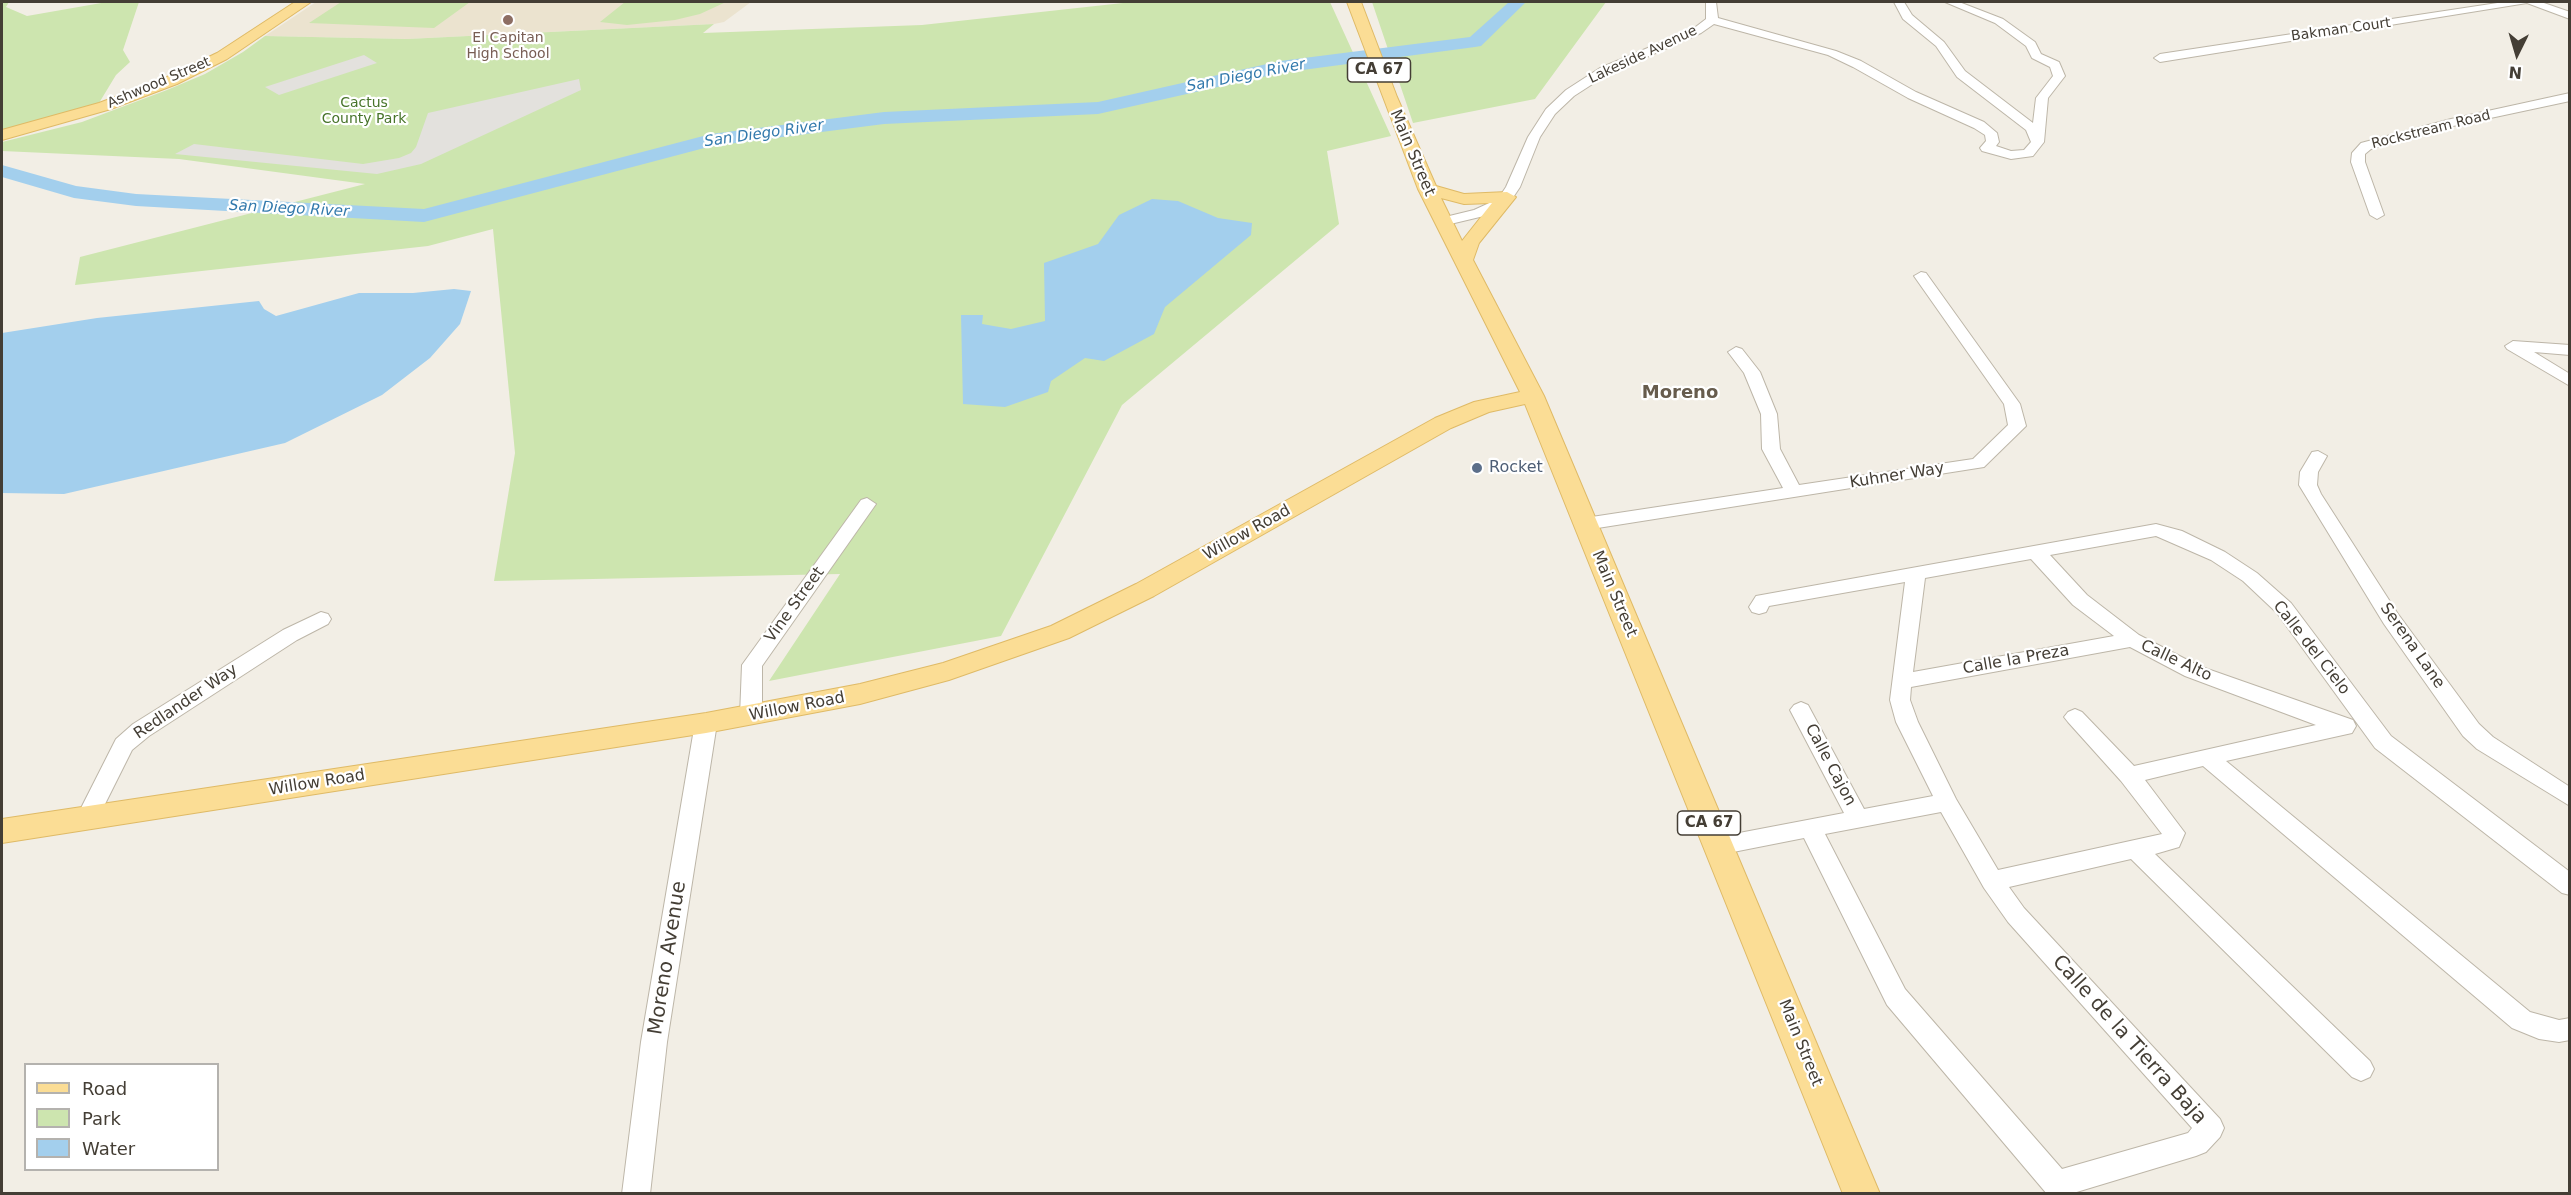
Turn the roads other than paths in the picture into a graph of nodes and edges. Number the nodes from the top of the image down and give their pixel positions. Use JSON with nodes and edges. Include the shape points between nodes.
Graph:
{"nodes":[{"id":1,"x":304,"y":2,"type":"edge"},
{"id":2,"x":1354,"y":2,"type":"edge"},
{"id":3,"x":1711,"y":2,"type":"edge"},
{"id":4,"x":1899,"y":2,"type":"edge"},
{"id":5,"x":1950,"y":2,"type":"edge"},
{"id":6,"x":2522,"y":2,"type":"edge"},
{"id":7,"x":2532,"y":2,"type":"edge"},
{"id":8,"x":2570,"y":16,"type":"edge"},
{"id":9,"x":1712,"y":20,"type":"junction"},
{"id":10,"x":2160,"y":58,"type":"dead end"},
{"id":11,"x":2570,"y":97,"type":"edge"},
{"id":12,"x":2,"y":135,"type":"edge"},
{"id":13,"x":2038,"y":142,"type":"junction"},
{"id":14,"x":1427,"y":189,"type":"junction"},
{"id":15,"x":1505,"y":199,"type":"junction"},
{"id":16,"x":2378,"y":215,"type":"dead end"},
{"id":17,"x":1442,"y":222,"type":"junction"},
{"id":18,"x":1463,"y":260,"type":"junction"},
{"id":19,"x":1921,"y":276,"type":"dead end"},
{"id":20,"x":2570,"y":350,"type":"edge"},
{"id":21,"x":1736,"y":352,"type":"dead end"},
{"id":22,"x":2570,"y":381,"type":"edge"},
{"id":23,"x":1533,"y":396,"type":"junction"},
{"id":24,"x":2318,"y":456,"type":"dead end"},
{"id":25,"x":1794,"y":492,"type":"junction"},
{"id":26,"x":867,"y":504,"type":"dead end"},
{"id":27,"x":1585,"y":524,"type":"junction"},
{"id":28,"x":2036,"y":552,"type":"junction"},
{"id":29,"x":1916,"y":574,"type":"junction"},
{"id":30,"x":1759,"y":607,"type":"dead end"},
{"id":31,"x":321,"y":619,"type":"dead end"},
{"id":32,"x":2132,"y":640,"type":"junction"},
{"id":33,"x":1900,"y":681,"type":"junction"},
{"id":34,"x":1801,"y":710,"type":"dead end"},
{"id":35,"x":751,"y":716,"type":"junction"},
{"id":36,"x":2075,"y":717,"type":"dead end"},
{"id":37,"x":2367,"y":722,"type":"junction"},
{"id":38,"x":706,"y":723,"type":"junction"},
{"id":39,"x":2344,"y":727,"type":"junction"},
{"id":40,"x":2207,"y":758,"type":"junction"},
{"id":41,"x":2128,"y":775,"type":"junction"},
{"id":42,"x":2570,"y":798,"type":"edge"},
{"id":43,"x":1947,"y":802,"type":"junction"},
{"id":44,"x":87,"y":818,"type":"junction"},
{"id":45,"x":1859,"y":820,"type":"junction"},
{"id":46,"x":1810,"y":828,"type":"junction"},
{"id":47,"x":2,"y":831,"type":"edge"},
{"id":48,"x":1718,"y":846,"type":"junction"},
{"id":49,"x":2136,"y":850,"type":"junction"},
{"id":50,"x":1992,"y":880,"type":"junction"},
{"id":51,"x":2570,"y":886,"type":"edge"},
{"id":52,"x":2570,"y":1029,"type":"edge"},
{"id":53,"x":2361,"y":1069,"type":"dead end"},
{"id":54,"x":636,"y":1194,"type":"edge"},
{"id":55,"x":1862,"y":1194,"type":"edge"}],
"edges":[{"from":1,"to":12,"type":"main road","name":"Ashwood Street","via":[[222,56],[181,76],[105,106]]},
{"from":2,"to":14,"type":"main road","name":"Main Street","number":"CA 67"},
{"from":3,"to":9,"type":"street","name":"Lakeside Avenue"},
{"from":4,"to":13,"type":"street","via":[[1907,17],[1940,44],[1961,74],[2012,111],[2031,128]]},
{"from":5,"to":13,"type":"street","via":[[1999,21],[2031,44],[2036,56],[2055,65],[2059,76],[2042,98]]},
{"from":6,"to":10,"type":"street","name":"Bakman Court"},
{"from":7,"to":8,"type":"street"},
{"from":9,"to":13,"type":"street","via":[[1857,64],[1912,95],[1979,124],[1991,133],[1993,142],[1987,148],[1998,153],[2028,153]]},
{"from":9,"to":15,"type":"street","name":"Lakeside Avenue","via":[[1696,31],[1604,71],[1570,93],[1533,136]]},
{"from":11,"to":16,"type":"street","name":"Rockstream Road","via":[[2366,146],[2359,153],[2358,162]]},
{"from":14,"to":15,"type":"main road","via":[[1464,199]]},
{"from":14,"to":17,"type":"main road","name":"Main Street","number":"CA 67"},
{"from":15,"to":17,"type":"street","via":[[1479,213]]},
{"from":15,"to":18,"type":"main road","via":[[1470,242]]},
{"from":17,"to":18,"type":"main road","name":"Main Street","number":"CA 67"},
{"from":18,"to":23,"type":"main road","name":"Main Street","number":"CA 67"},
{"from":19,"to":25,"type":"street","name":"Kuhner Way","via":[[2000,385],[2012,404],[2017,426],[1978,463]]},
{"from":20,"to":22,"type":"street","via":[[2514,346]]},
{"from":21,"to":25,"type":"street","via":[[1752,372],[1769,414],[1771,449]]},
{"from":23,"to":27,"type":"main road","name":"Main Street","number":"CA 67"},
{"from":23,"to":35,"type":"main road","name":"Willow Road","via":[[1482,407],[1443,423],[1145,591],[1060,632],[939,674]]},
{"from":24,"to":42,"type":"street","name":"Serena Lane","via":[[2309,472],[2312,494],[2391,619],[2471,730]]},
{"from":25,"to":27,"type":"street","name":"Kuhner Way"},
{"from":26,"to":35,"type":"street","name":"Vine Street","via":[[752,665]]},
{"from":27,"to":48,"type":"main road","name":"Main Street","number":"CA 67"},
{"from":28,"to":29,"type":"street","name":"Calle del Cielo"},
{"from":28,"to":32,"type":"street","name":"Calle Alto","via":[[2079,600]]},
{"from":28,"to":37,"type":"street","name":"Calle del Cielo","via":[[2156,530],[2207,551],[2250,577],[2284,608]]},
{"from":29,"to":30,"type":"street","name":"Calle del Cielo","via":[[1763,601]]},
{"from":29,"to":33,"type":"street","name":"Calle de la Tierra Baja"},
{"from":31,"to":44,"type":"street","name":"Redlander Way","via":[[141,730],[124,745]]},
{"from":32,"to":33,"type":"street","name":"Calle la Preza"},
{"from":32,"to":39,"type":"street","name":"Calle Alto","via":[[2192,671]]},
{"from":33,"to":43,"type":"street","name":"Calle de la Tierra Baja","via":[[1900,700],[1907,722]]},
{"from":34,"to":45,"type":"street","name":"Calle Cajon"},
{"from":35,"to":38,"type":"main road","name":"Willow Road"},
{"from":36,"to":41,"type":"street"},
{"from":37,"to":39,"type":"street"},
{"from":37,"to":51,"type":"street","name":"Calle del Cielo","via":[[2384,742]]},
{"from":38,"to":44,"type":"main road","name":"Willow Road"},
{"from":38,"to":54,"type":"street","name":"Moreno Avenue","via":[[654,1042]]},
{"from":39,"to":40,"type":"street"},
{"from":40,"to":41,"type":"street"},
{"from":40,"to":52,"type":"street","via":[[2521,1020],[2539,1028]]},
{"from":41,"to":49,"type":"street","via":[[2174,833],[2172,841]]},
{"from":43,"to":45,"type":"street"},
{"from":43,"to":50,"type":"street","name":"Calle de la Tierra Baja"},
{"from":44,"to":47,"type":"main road","name":"Willow Road"},
{"from":45,"to":46,"type":"street"},
{"from":46,"to":48,"type":"street"},
{"from":46,"to":50,"type":"street","name":"Calle de la Tierra Baja","via":[[1896,997],[2057,1184],[2196,1143],[2210,1128],[2016,915]]},
{"from":48,"to":55,"type":"main road","name":"Main Street","number":"CA 67"},
{"from":49,"to":50,"type":"street"},
{"from":49,"to":53,"type":"street"}]}
